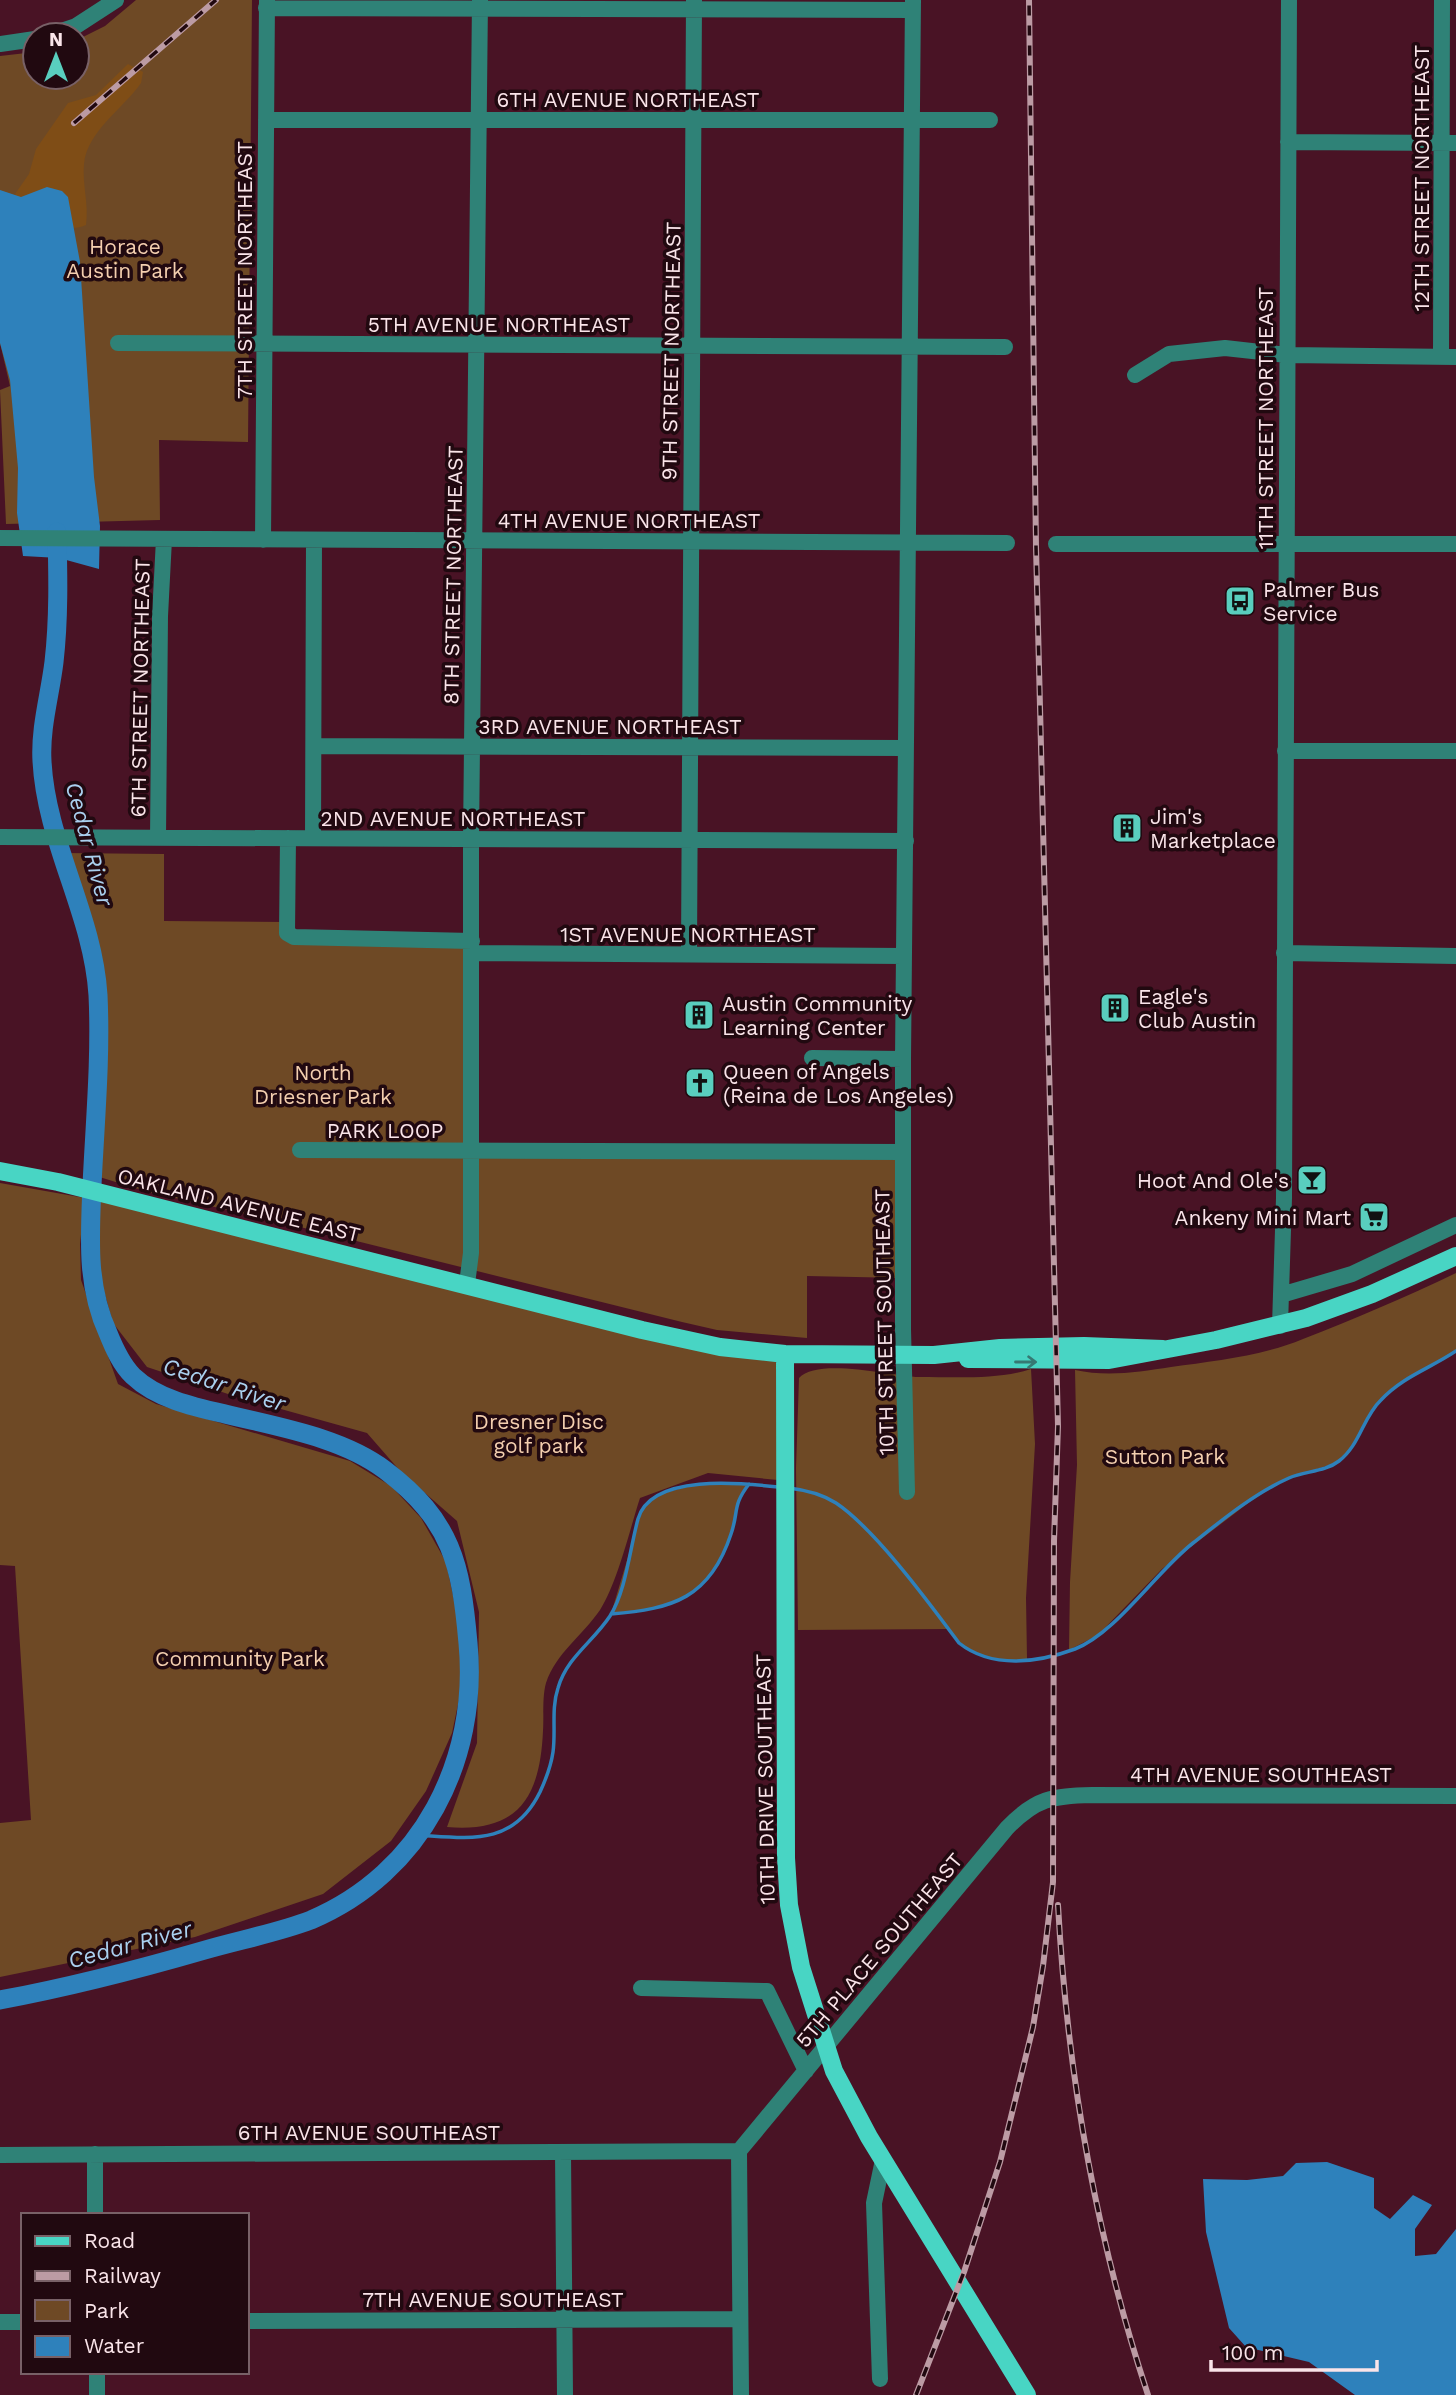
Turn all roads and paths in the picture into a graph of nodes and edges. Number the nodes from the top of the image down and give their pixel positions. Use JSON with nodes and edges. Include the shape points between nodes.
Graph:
{"nodes":[{"id":1,"x":117,"y":0,"type":"edge"},
{"id":2,"x":1289,"y":0,"type":"edge"},
{"id":3,"x":1442,"y":0,"type":"edge"},
{"id":4,"x":266,"y":4,"type":"edge"},
{"id":5,"x":480,"y":4,"type":"edge"},
{"id":6,"x":694,"y":5,"type":"edge"},
{"id":7,"x":913,"y":5,"type":"edge"},
{"id":8,"x":84,"y":21,"type":"edge"},
{"id":9,"x":21,"y":41,"type":"edge"},
{"id":10,"x":0,"y":44,"type":"edge"},
{"id":11,"x":265,"y":120,"type":"junction"},
{"id":12,"x":479,"y":120,"type":"junction"},
{"id":13,"x":694,"y":120,"type":"junction"},
{"id":14,"x":911,"y":120,"type":"junction"},
{"id":15,"x":990,"y":120,"type":"dead end"},
{"id":16,"x":1288,"y":142,"type":"junction"},
{"id":17,"x":1449,"y":143,"type":"edge"},
{"id":18,"x":118,"y":343,"type":"dead end"},
{"id":19,"x":265,"y":344,"type":"junction"},
{"id":20,"x":477,"y":345,"type":"junction"},
{"id":21,"x":692,"y":345,"type":"junction"},
{"id":22,"x":910,"y":347,"type":"junction"},
{"id":23,"x":1005,"y":347,"type":"dead end"},
{"id":24,"x":1287,"y":355,"type":"junction"},
{"id":25,"x":1448,"y":356,"type":"edge"},
{"id":26,"x":1135,"y":375,"type":"dead end"},
{"id":27,"x":0,"y":538,"type":"edge"},
{"id":28,"x":164,"y":539,"type":"junction"},
{"id":29,"x":264,"y":540,"type":"junction"},
{"id":30,"x":314,"y":540,"type":"junction"},
{"id":31,"x":475,"y":541,"type":"junction"},
{"id":32,"x":690,"y":542,"type":"junction"},
{"id":33,"x":907,"y":542,"type":"junction"},
{"id":34,"x":1007,"y":543,"type":"dead end"},
{"id":35,"x":1056,"y":544,"type":"dead end"},
{"id":36,"x":1456,"y":544,"type":"edge"},
{"id":37,"x":1285,"y":545,"type":"junction"},
{"id":38,"x":314,"y":746,"type":"junction"},
{"id":39,"x":690,"y":746,"type":"junction"},
{"id":40,"x":472,"y":747,"type":"junction"},
{"id":41,"x":905,"y":748,"type":"junction"},
{"id":42,"x":1285,"y":751,"type":"junction"},
{"id":43,"x":1456,"y":751,"type":"edge"},
{"id":44,"x":0,"y":837,"type":"edge"},
{"id":45,"x":158,"y":838,"type":"junction"},
{"id":46,"x":288,"y":838,"type":"junction"},
{"id":47,"x":313,"y":838,"type":"junction"},
{"id":48,"x":471,"y":839,"type":"junction"},
{"id":49,"x":690,"y":839,"type":"junction"},
{"id":50,"x":906,"y":841,"type":"junction"},
{"id":51,"x":472,"y":947,"type":"junction"},
{"id":52,"x":1284,"y":953,"type":"junction"},
{"id":53,"x":689,"y":954,"type":"junction"},
{"id":54,"x":904,"y":956,"type":"junction"},
{"id":55,"x":1456,"y":956,"type":"edge"},
{"id":56,"x":812,"y":1058,"type":"dead end"},
{"id":57,"x":903,"y":1059,"type":"junction"},
{"id":58,"x":300,"y":1150,"type":"dead end"},
{"id":59,"x":470,"y":1151,"type":"junction"},
{"id":60,"x":903,"y":1152,"type":"junction"},
{"id":61,"x":0,"y":1171,"type":"edge"},
{"id":62,"x":1456,"y":1225,"type":"edge"},
{"id":63,"x":1456,"y":1256,"type":"edge"},
{"id":64,"x":467,"y":1284,"type":"junction"},
{"id":65,"x":1281,"y":1295,"type":"junction"},
{"id":66,"x":1280,"y":1326,"type":"junction"},
{"id":67,"x":785,"y":1354,"type":"junction"},
{"id":68,"x":904,"y":1355,"type":"junction"},
{"id":69,"x":907,"y":1492,"type":"dead end"},
{"id":70,"x":1065,"y":1796,"type":"joint"},
{"id":71,"x":1456,"y":1796,"type":"edge"},
{"id":72,"x":641,"y":1988,"type":"dead end"},
{"id":73,"x":825,"y":2047,"type":"junction"},
{"id":74,"x":806,"y":2071,"type":"junction"},
{"id":75,"x":739,"y":2151,"type":"junction"},
{"id":76,"x":563,"y":2152,"type":"junction"},
{"id":77,"x":95,"y":2154,"type":"junction"},
{"id":78,"x":0,"y":2155,"type":"edge"},
{"id":79,"x":883,"y":2160,"type":"junction"},
{"id":80,"x":95,"y":2213,"type":"edge"},
{"id":81,"x":564,"y":2319,"type":"junction"},
{"id":82,"x":740,"y":2319,"type":"junction"},
{"id":83,"x":248,"y":2321,"type":"edge"},
{"id":84,"x":0,"y":2322,"type":"edge"},
{"id":85,"x":21,"y":2322,"type":"edge"},
{"id":86,"x":97,"y":2374,"type":"edge"},
{"id":87,"x":880,"y":2379,"type":"dead end"},
{"id":88,"x":97,"y":2395,"type":"edge"},
{"id":89,"x":565,"y":2395,"type":"edge"},
{"id":90,"x":741,"y":2395,"type":"edge"},
{"id":91,"x":1027,"y":2395,"type":"edge"}],
"edges":[{"from":1,"to":8,"type":"street"},
{"from":2,"to":16,"type":"street","name":"11TH STREET NORTHEAST"},
{"from":3,"to":17,"type":"street","name":"12TH STREET NORTHEAST"},
{"from":4,"to":5,"type":"street"},
{"from":4,"to":11,"type":"street","name":"7TH STREET NORTHEAST"},
{"from":5,"to":6,"type":"street"},
{"from":5,"to":12,"type":"street","name":"8TH STREET NORTHEAST"},
{"from":6,"to":7,"type":"street"},
{"from":6,"to":13,"type":"street","name":"9TH STREET NORTHEAST"},
{"from":7,"to":14,"type":"street","name":"10TH STREET SOUTHEAST"},
{"from":9,"to":10,"type":"street"},
{"from":11,"to":12,"type":"street","name":"6TH AVENUE NORTHEAST"},
{"from":11,"to":19,"type":"street","name":"7TH STREET NORTHEAST"},
{"from":12,"to":13,"type":"street","name":"6TH AVENUE NORTHEAST"},
{"from":12,"to":20,"type":"street","name":"8TH STREET NORTHEAST"},
{"from":13,"to":14,"type":"street","name":"6TH AVENUE NORTHEAST"},
{"from":13,"to":21,"type":"street","name":"9TH STREET NORTHEAST"},
{"from":14,"to":15,"type":"street","name":"6TH AVENUE NORTHEAST"},
{"from":14,"to":22,"type":"street","name":"10TH STREET SOUTHEAST"},
{"from":16,"to":17,"type":"street"},
{"from":16,"to":24,"type":"street","name":"11TH STREET NORTHEAST"},
{"from":17,"to":25,"type":"street","name":"12TH STREET NORTHEAST"},
{"from":18,"to":19,"type":"street","name":"5TH AVENUE NORTHEAST"},
{"from":19,"to":20,"type":"street","name":"5TH AVENUE NORTHEAST"},
{"from":19,"to":29,"type":"street","name":"7TH STREET NORTHEAST"},
{"from":20,"to":21,"type":"street","name":"5TH AVENUE NORTHEAST"},
{"from":20,"to":31,"type":"street","name":"8TH STREET NORTHEAST"},
{"from":21,"to":22,"type":"street","name":"5TH AVENUE NORTHEAST"},
{"from":21,"to":32,"type":"street","name":"9TH STREET NORTHEAST"},
{"from":22,"to":23,"type":"street","name":"5TH AVENUE NORTHEAST"},
{"from":22,"to":33,"type":"street","name":"10TH STREET SOUTHEAST"},
{"from":24,"to":25,"type":"street"},
{"from":24,"to":26,"type":"street","via":[[1225,348],[1170,355]]},
{"from":24,"to":37,"type":"street","name":"11TH STREET NORTHEAST"},
{"from":27,"to":28,"type":"street","name":"4TH AVENUE NORTHEAST"},
{"from":28,"to":29,"type":"street","name":"4TH AVENUE NORTHEAST"},
{"from":28,"to":45,"type":"street","name":"6TH STREET NORTHEAST"},
{"from":29,"to":30,"type":"street","name":"4TH AVENUE NORTHEAST"},
{"from":30,"to":31,"type":"street","name":"4TH AVENUE NORTHEAST"},
{"from":30,"to":38,"type":"street"},
{"from":31,"to":32,"type":"street","name":"4TH AVENUE NORTHEAST"},
{"from":31,"to":40,"type":"street","name":"8TH STREET NORTHEAST"},
{"from":32,"to":33,"type":"street","name":"4TH AVENUE NORTHEAST"},
{"from":32,"to":39,"type":"street","name":"9TH STREET NORTHEAST"},
{"from":33,"to":34,"type":"street","name":"4TH AVENUE NORTHEAST"},
{"from":33,"to":41,"type":"street","name":"10TH STREET SOUTHEAST"},
{"from":35,"to":37,"type":"street"},
{"from":36,"to":37,"type":"street"},
{"from":37,"to":42,"type":"street","name":"11TH STREET NORTHEAST"},
{"from":38,"to":40,"type":"street","name":"3RD AVENUE NORTHEAST"},
{"from":38,"to":47,"type":"street"},
{"from":39,"to":40,"type":"street","name":"3RD AVENUE NORTHEAST"},
{"from":39,"to":41,"type":"street","name":"3RD AVENUE NORTHEAST"},
{"from":39,"to":49,"type":"street","name":"9TH STREET NORTHEAST"},
{"from":40,"to":48,"type":"street","name":"8TH STREET NORTHEAST"},
{"from":41,"to":50,"type":"street","name":"10TH STREET SOUTHEAST"},
{"from":42,"to":43,"type":"street"},
{"from":42,"to":52,"type":"street","name":"11TH STREET NORTHEAST"},
{"from":44,"to":45,"type":"street","name":"2ND AVENUE NORTHEAST"},
{"from":45,"to":46,"type":"street","name":"2ND AVENUE NORTHEAST"},
{"from":46,"to":47,"type":"street","name":"2ND AVENUE NORTHEAST"},
{"from":46,"to":51,"type":"street","name":"1ST AVENUE NORTHEAST","via":[[287,933],[301,939]]},
{"from":47,"to":48,"type":"street","name":"2ND AVENUE NORTHEAST"},
{"from":48,"to":49,"type":"street","name":"2ND AVENUE NORTHEAST"},
{"from":48,"to":51,"type":"street","name":"8TH STREET NORTHEAST"},
{"from":49,"to":50,"type":"street","name":"2ND AVENUE NORTHEAST"},
{"from":49,"to":53,"type":"street","name":"9TH STREET NORTHEAST"},
{"from":50,"to":54,"type":"street","name":"10TH STREET SOUTHEAST"},
{"from":51,"to":53,"type":"street","name":"1ST AVENUE NORTHEAST"},
{"from":51,"to":59,"type":"street","name":"8TH STREET NORTHEAST"},
{"from":52,"to":55,"type":"street"},
{"from":52,"to":65,"type":"street","name":"11TH STREET NORTHEAST"},
{"from":53,"to":54,"type":"street","name":"1ST AVENUE NORTHEAST"},
{"from":54,"to":57,"type":"street","name":"10TH STREET SOUTHEAST"},
{"from":56,"to":57,"type":"street"},
{"from":57,"to":60,"type":"street","name":"10TH STREET SOUTHEAST"},
{"from":58,"to":59,"type":"street","name":"PARK LOOP"},
{"from":59,"to":60,"type":"street"},
{"from":59,"to":64,"type":"street","name":"8TH STREET NORTHEAST"},
{"from":60,"to":68,"type":"street","name":"10TH STREET SOUTHEAST"},
{"from":61,"to":64,"type":"main road","name":"OAKLAND AVENUE EAST"},
{"from":62,"to":65,"type":"street","via":[[1352,1274]]},
{"from":63,"to":66,"type":"main road","name":"OAKLAND AVENUE EAST","via":[[1362,1298]]},
{"from":64,"to":67,"type":"main road","name":"OAKLAND AVENUE EAST","via":[[696,1343]]},
{"from":65,"to":66,"type":"street","name":"11TH STREET NORTHEAST"},
{"from":66,"to":68,"type":"main road","name":"OAKLAND AVENUE EAST","via":[[1109,1360],[1008,1362]]},
{"from":67,"to":68,"type":"main road","name":"OAKLAND AVENUE EAST"},
{"from":67,"to":73,"type":"main road","name":"10TH DRIVE SOUTHEAST","via":[[788,1894],[801,1968]]},
{"from":68,"to":69,"type":"street","name":"10TH STREET SOUTHEAST"},
{"from":70,"to":71,"type":"street","name":"4TH AVENUE SOUTHEAST"},
{"from":70,"to":73,"type":"street","name":"5TH PLACE SOUTHEAST","via":[[1038,1802],[1014,1821]]},
{"from":72,"to":74,"type":"street","via":[[767,1991]]},
{"from":73,"to":74,"type":"street","name":"5TH PLACE SOUTHEAST"},
{"from":73,"to":79,"type":"main road","name":"10TH DRIVE SOUTHEAST","via":[[846,2097]]},
{"from":74,"to":75,"type":"street","name":"5TH PLACE SOUTHEAST"},
{"from":75,"to":76,"type":"street","name":"6TH AVENUE SOUTHEAST"},
{"from":75,"to":82,"type":"street"},
{"from":76,"to":77,"type":"street","name":"6TH AVENUE SOUTHEAST"},
{"from":76,"to":81,"type":"street"},
{"from":77,"to":78,"type":"street","name":"6TH AVENUE SOUTHEAST"},
{"from":77,"to":80,"type":"street"},
{"from":79,"to":87,"type":"street","via":[[874,2203]]},
{"from":79,"to":91,"type":"main road","name":"10TH DRIVE SOUTHEAST"},
{"from":81,"to":82,"type":"street","name":"7TH AVENUE SOUTHEAST"},
{"from":81,"to":83,"type":"street","name":"7TH AVENUE SOUTHEAST"},
{"from":81,"to":89,"type":"street"},
{"from":82,"to":90,"type":"street"},
{"from":84,"to":85,"type":"street"},
{"from":86,"to":88,"type":"street"}]}
